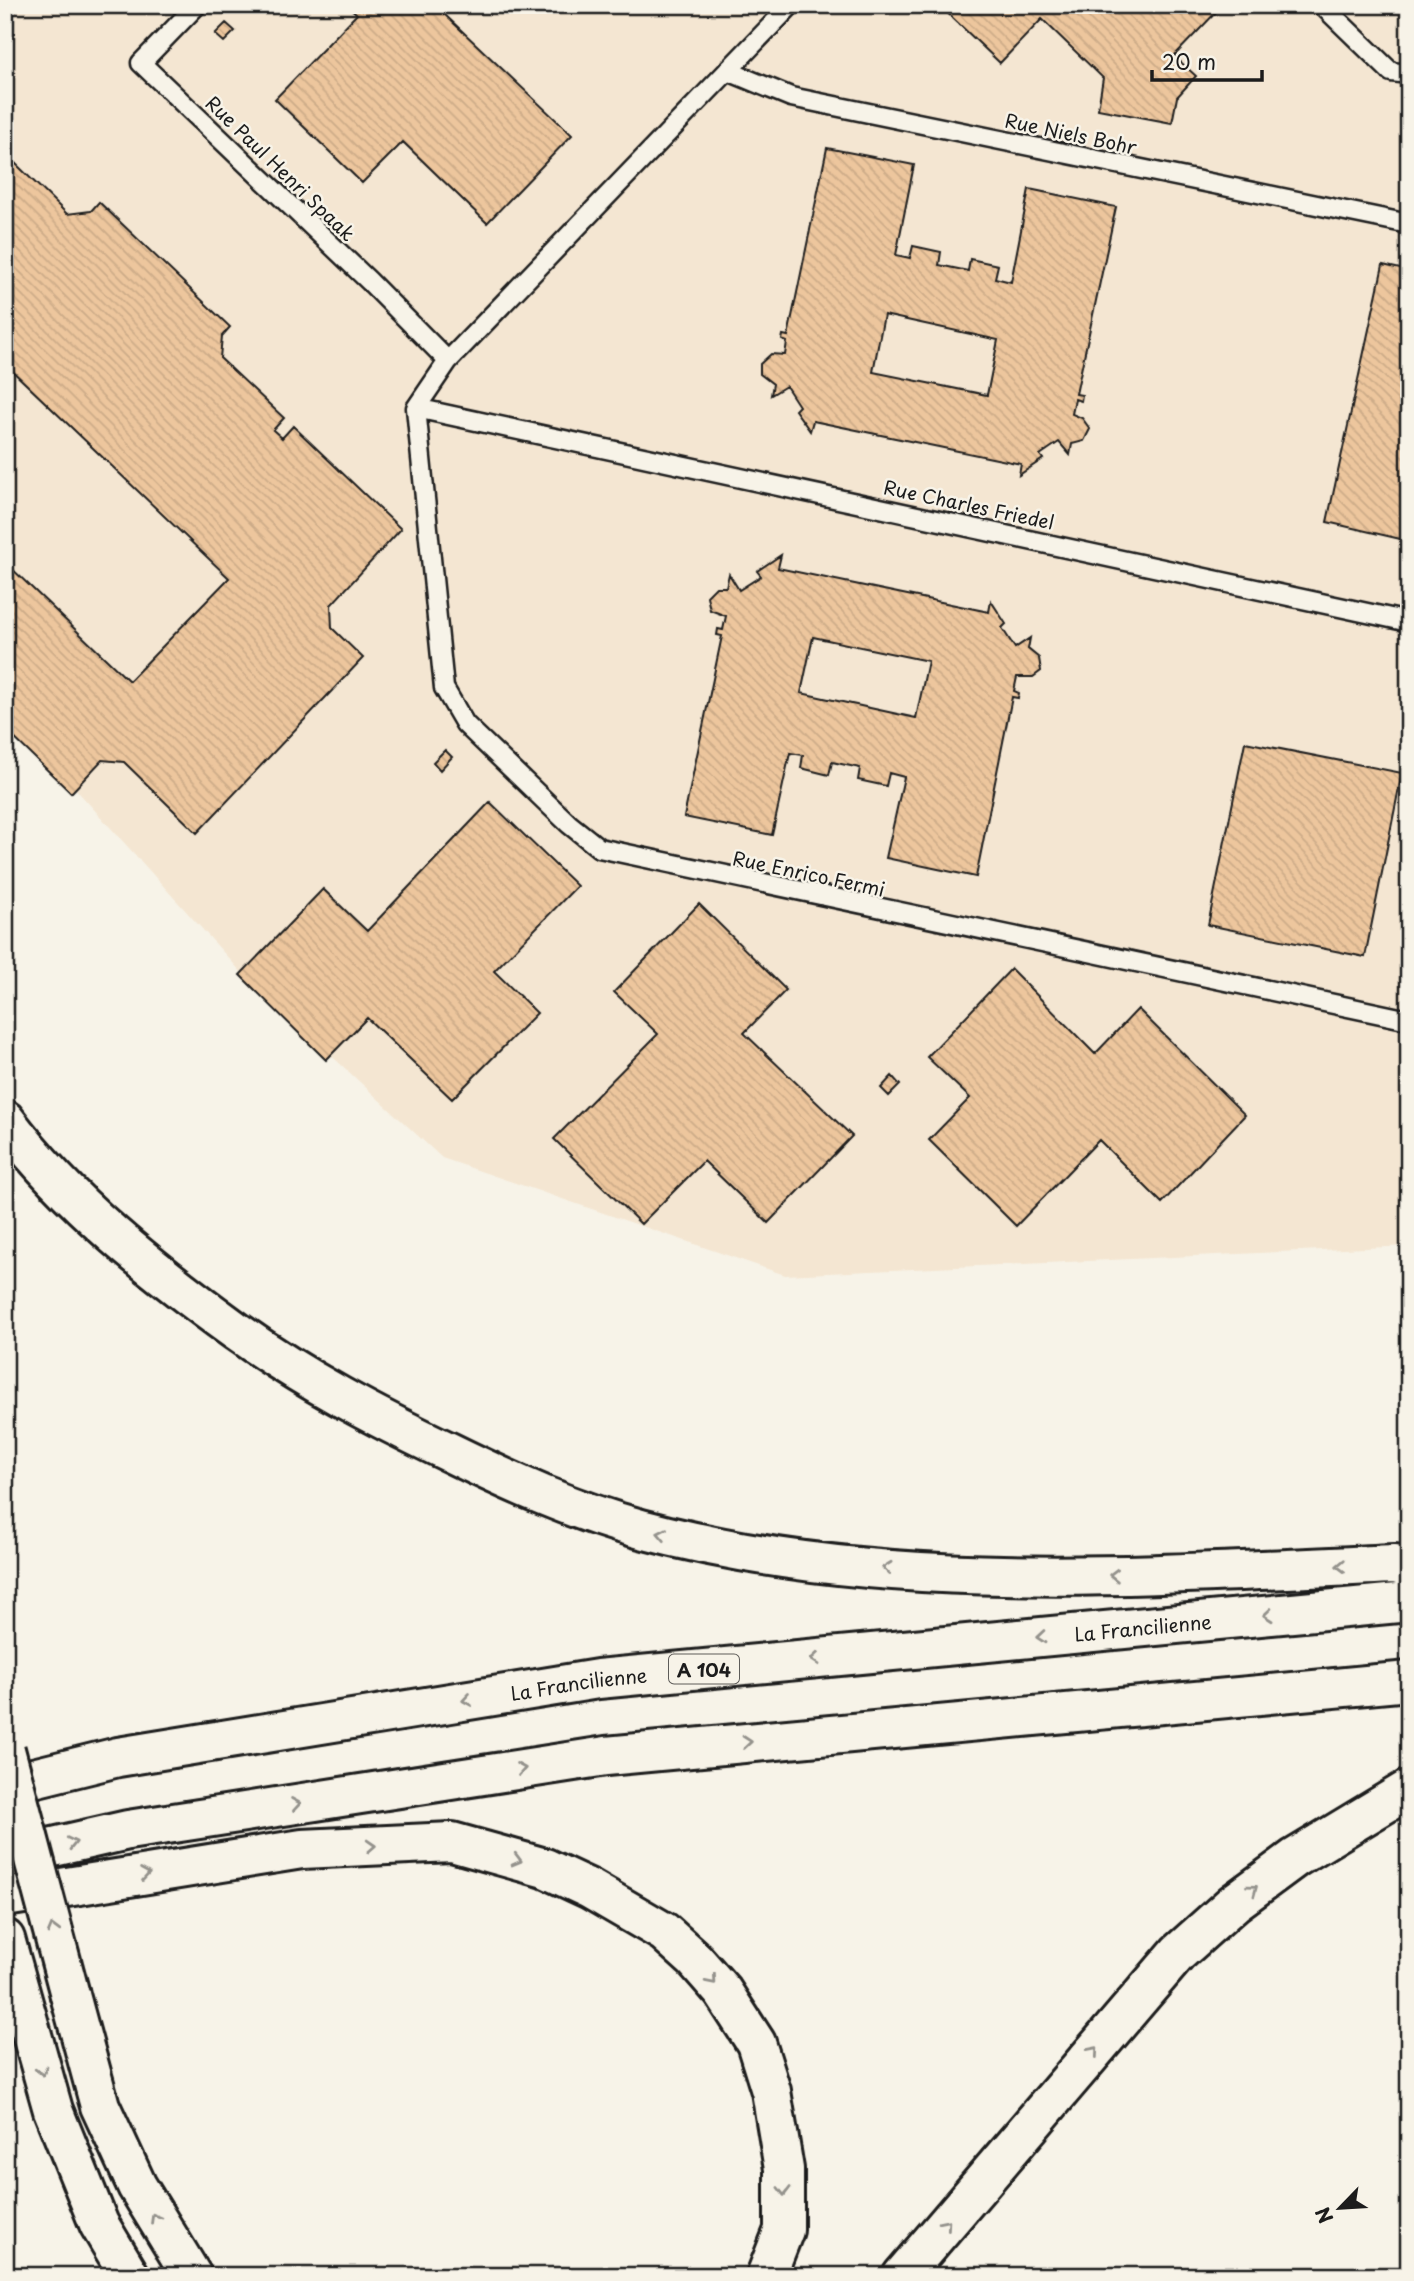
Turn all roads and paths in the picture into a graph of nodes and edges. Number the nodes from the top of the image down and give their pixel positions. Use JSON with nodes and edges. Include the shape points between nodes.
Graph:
{"nodes":[{"id":1,"x":197,"y":5,"type":"edge"},
{"id":2,"x":791,"y":5,"type":"edge"},
{"id":3,"x":1322,"y":5,"type":"edge"},
{"id":4,"x":728,"y":71,"type":"junction"},
{"id":5,"x":1409,"y":74,"type":"edge"},
{"id":6,"x":1409,"y":224,"type":"edge"},
{"id":7,"x":448,"y":361,"type":"junction"},
{"id":8,"x":416,"y":408,"type":"junction"},
{"id":9,"x":1409,"y":622,"type":"edge"},
{"id":10,"x":1409,"y":1020,"type":"edge"},
{"id":11,"x":5,"y":1120,"type":"edge"},
{"id":12,"x":1409,"y":1568,"type":"edge"},
{"id":13,"x":1409,"y":1602,"type":"edge"},
{"id":14,"x":1409,"y":1681,"type":"edge"},
{"id":15,"x":5,"y":1750,"type":"edge"},
{"id":16,"x":5,"y":1785,"type":"edge"},
{"id":17,"x":1409,"y":1789,"type":"edge"},
{"id":18,"x":5,"y":1858,"type":"edge"},
{"id":19,"x":5,"y":1897,"type":"edge"},
{"id":20,"x":5,"y":1939,"type":"edge"},
{"id":21,"x":130,"y":2276,"type":"edge"},
{"id":22,"x":192,"y":2276,"type":"edge"},
{"id":23,"x":766,"y":2276,"type":"edge"},
{"id":24,"x":902,"y":2276,"type":"edge"}],
"edges":[{"from":1,"to":7,"type":"lane","name":"Rue Paul Henri Spaak","via":[[141,63]]},
{"from":2,"to":4,"type":"lane"},
{"from":3,"to":5,"type":"lane","via":[[1391,72]]},
{"from":4,"to":6,"type":"lane","name":"Rue Niels Bohr","via":[[791,97]]},
{"from":4,"to":7,"type":"lane"},
{"from":7,"to":8,"type":"lane"},
{"from":8,"to":9,"type":"lane","name":"Rue Charles Friedel"},
{"from":8,"to":10,"type":"lane","name":"Rue Enrico Fermi","via":[[444,688],[465,724],[599,848]]},
{"from":12,"to":11,"type":"highway","one_way":true,"via":[[1395,1564],[1126,1576],[936,1573],[774,1556],[640,1529],[515,1485],[293,1372],[153,1270],[32,1156]]},
{"from":13,"to":16,"type":"highway","name":"La Francilienne","number":"A 104","one_way":true,"via":[[598,1679],[118,1757]]},
{"from":18,"to":14,"type":"highway","one_way":true,"via":[[128,1830],[606,1756]]},
{"from":22,"to":15,"type":"highway","one_way":true,"bridge":true,"via":[[137,2186],[100,2106]]},
{"from":24,"to":17,"type":"highway","one_way":true,"via":[[1178,1952],[1295,1858]]},
{"from":19,"to":23,"type":"highway","one_way":true,"via":[[302,1849],[452,1842],[545,1868],[590,1889],[664,1932],[695,1960],[723,1992],[756,2043],[771,2091],[784,2169],[784,2230]]},
{"from":20,"to":21,"type":"highway","one_way":true,"via":[[53,2110],[99,2224]]}]}
